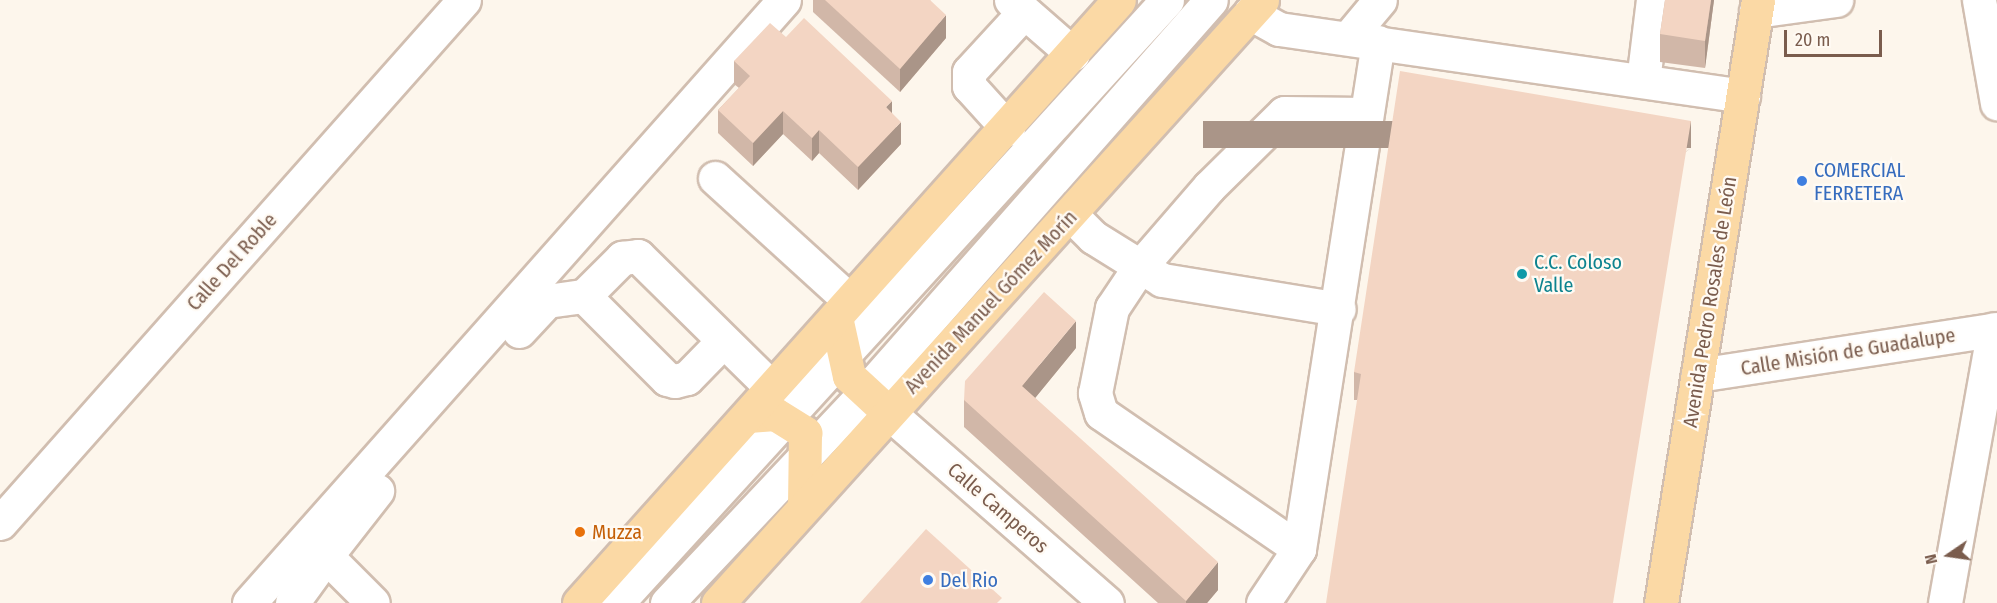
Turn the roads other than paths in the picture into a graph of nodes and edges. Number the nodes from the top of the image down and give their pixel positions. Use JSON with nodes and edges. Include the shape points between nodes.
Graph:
{"nodes":[{"id":1,"x":464,"y":0,"type":"edge"},
{"id":2,"x":784,"y":0,"type":"edge"},
{"id":3,"x":1119,"y":0,"type":"edge"},
{"id":4,"x":1167,"y":0,"type":"edge"},
{"id":5,"x":1211,"y":0,"type":"edge"},
{"id":6,"x":1380,"y":0,"type":"edge"},
{"id":7,"x":1653,"y":0,"type":"edge"},
{"id":8,"x":1836,"y":0,"type":"edge"},
{"id":9,"x":1979,"y":0,"type":"edge"},
{"id":10,"x":1018,"y":6,"type":"edge"},
{"id":11,"x":1757,"y":6,"type":"edge"},
{"id":12,"x":1256,"y":7,"type":"edge"},
{"id":13,"x":1364,"y":39,"type":"junction"},
{"id":14,"x":1072,"y":54,"type":"junction"},
{"id":15,"x":1642,"y":81,"type":"junction"},
{"id":16,"x":1743,"y":96,"type":"junction"},
{"id":17,"x":1997,"y":103,"type":"edge"},
{"id":18,"x":1364,"y":114,"type":"junction"},
{"id":19,"x":1008,"y":129,"type":"junction"},
{"id":20,"x":714,"y":178,"type":"dead end"},
{"id":21,"x":1071,"y":215,"type":"junction"},
{"id":22,"x":1138,"y":268,"type":"junction"},
{"id":23,"x":585,"y":296,"type":"junction"},
{"id":24,"x":843,"y":309,"type":"junction"},
{"id":25,"x":1339,"y":309,"type":"junction"},
{"id":26,"x":1996,"y":329,"type":"edge"},
{"id":27,"x":722,"y":342,"type":"junction"},
{"id":28,"x":843,"y":360,"type":"junction"},
{"id":29,"x":1698,"y":375,"type":"junction"},
{"id":30,"x":780,"y":404,"type":"junction"},
{"id":31,"x":876,"y":404,"type":"junction"},
{"id":32,"x":807,"y":450,"type":"junction"},
{"id":33,"x":804,"y":505,"type":"junction"},
{"id":34,"x":0,"y":523,"type":"edge"},
{"id":35,"x":1299,"y":549,"type":"junction"},
{"id":36,"x":326,"y":556,"type":"junction"},
{"id":37,"x":249,"y":603,"type":"edge"},
{"id":38,"x":292,"y":603,"type":"edge"},
{"id":39,"x":373,"y":603,"type":"edge"},
{"id":40,"x":579,"y":603,"type":"edge"},
{"id":41,"x":616,"y":603,"type":"edge"},
{"id":42,"x":668,"y":603,"type":"edge"},
{"id":43,"x":718,"y":603,"type":"edge"},
{"id":44,"x":1107,"y":603,"type":"edge"},
{"id":45,"x":1263,"y":603,"type":"edge"},
{"id":46,"x":1660,"y":603,"type":"edge"},
{"id":47,"x":1945,"y":603,"type":"edge"}],
"edges":[{"from":1,"to":34,"type":"street","name":"Calle Del Roble"},
{"from":2,"to":37,"type":"street"},
{"from":3,"to":14,"type":"main road"},
{"from":4,"to":28,"type":"street"},
{"from":5,"to":31,"type":"street"},
{"from":6,"to":13,"type":"street"},
{"from":7,"to":15,"type":"street"},
{"from":8,"to":11,"type":"street"},
{"from":9,"to":17,"type":"street"},
{"from":10,"to":14,"type":"street"},
{"from":10,"to":19,"type":"street","via":[[969,72],[974,93]]},
{"from":11,"to":16,"type":"main road","name":"Avenida Pedro Rosales de León"},
{"from":12,"to":13,"type":"street","via":[[1279,29]]},
{"from":12,"to":21,"type":"main road","name":"Avenida Manuel Gómez Morín"},
{"from":13,"to":15,"type":"street"},
{"from":13,"to":18,"type":"street"},
{"from":14,"to":19,"type":"main road"},
{"from":15,"to":16,"type":"street"},
{"from":16,"to":29,"type":"main road","name":"Avenida Pedro Rosales de León"},
{"from":18,"to":22,"type":"street","via":[[1284,113]]},
{"from":18,"to":25,"type":"street"},
{"from":19,"to":24,"type":"main road"},
{"from":20,"to":24,"type":"street"},
{"from":21,"to":22,"type":"street"},
{"from":21,"to":31,"type":"main road","name":"Avenida Manuel Gómez Morín"},
{"from":22,"to":25,"type":"street","via":[[1162,280]]},
{"from":22,"to":35,"type":"street","via":[[1112,308],[1096,403],[1101,413]]},
{"from":23,"to":27,"type":"street","via":[[667,379],[687,378]]},
{"from":23,"to":27,"type":"street","via":[[622,258],[639,256]]},
{"from":23,"to":36,"type":"street","via":[[547,301]]},
{"from":24,"to":28,"type":"main road"},
{"from":24,"to":30,"type":"main road"},
{"from":25,"to":35,"type":"street"},
{"from":26,"to":29,"type":"street","name":"Calle Misión de Guadalupe"},
{"from":26,"to":47,"type":"street"},
{"from":27,"to":30,"type":"street"},
{"from":28,"to":30,"type":"street"},
{"from":28,"to":31,"type":"main road"},
{"from":29,"to":46,"type":"main road","name":"Avenida Pedro Rosales de León"},
{"from":30,"to":32,"type":"main road","via":[[804,433]]},
{"from":30,"to":40,"type":"main road","via":[[748,416]]},
{"from":30,"to":41,"type":"street"},
{"from":31,"to":32,"type":"street"},
{"from":31,"to":33,"type":"main road","name":"Avenida Manuel Gómez Morín"},
{"from":31,"to":44,"type":"street","name":"Calle Camperos"},
{"from":32,"to":33,"type":"main road"},
{"from":32,"to":42,"type":"street"},
{"from":33,"to":43,"type":"main road","name":"Avenida Manuel Gómez Morín"},
{"from":35,"to":45,"type":"street"},
{"from":36,"to":38,"type":"street"},
{"from":36,"to":39,"type":"street"}]}
